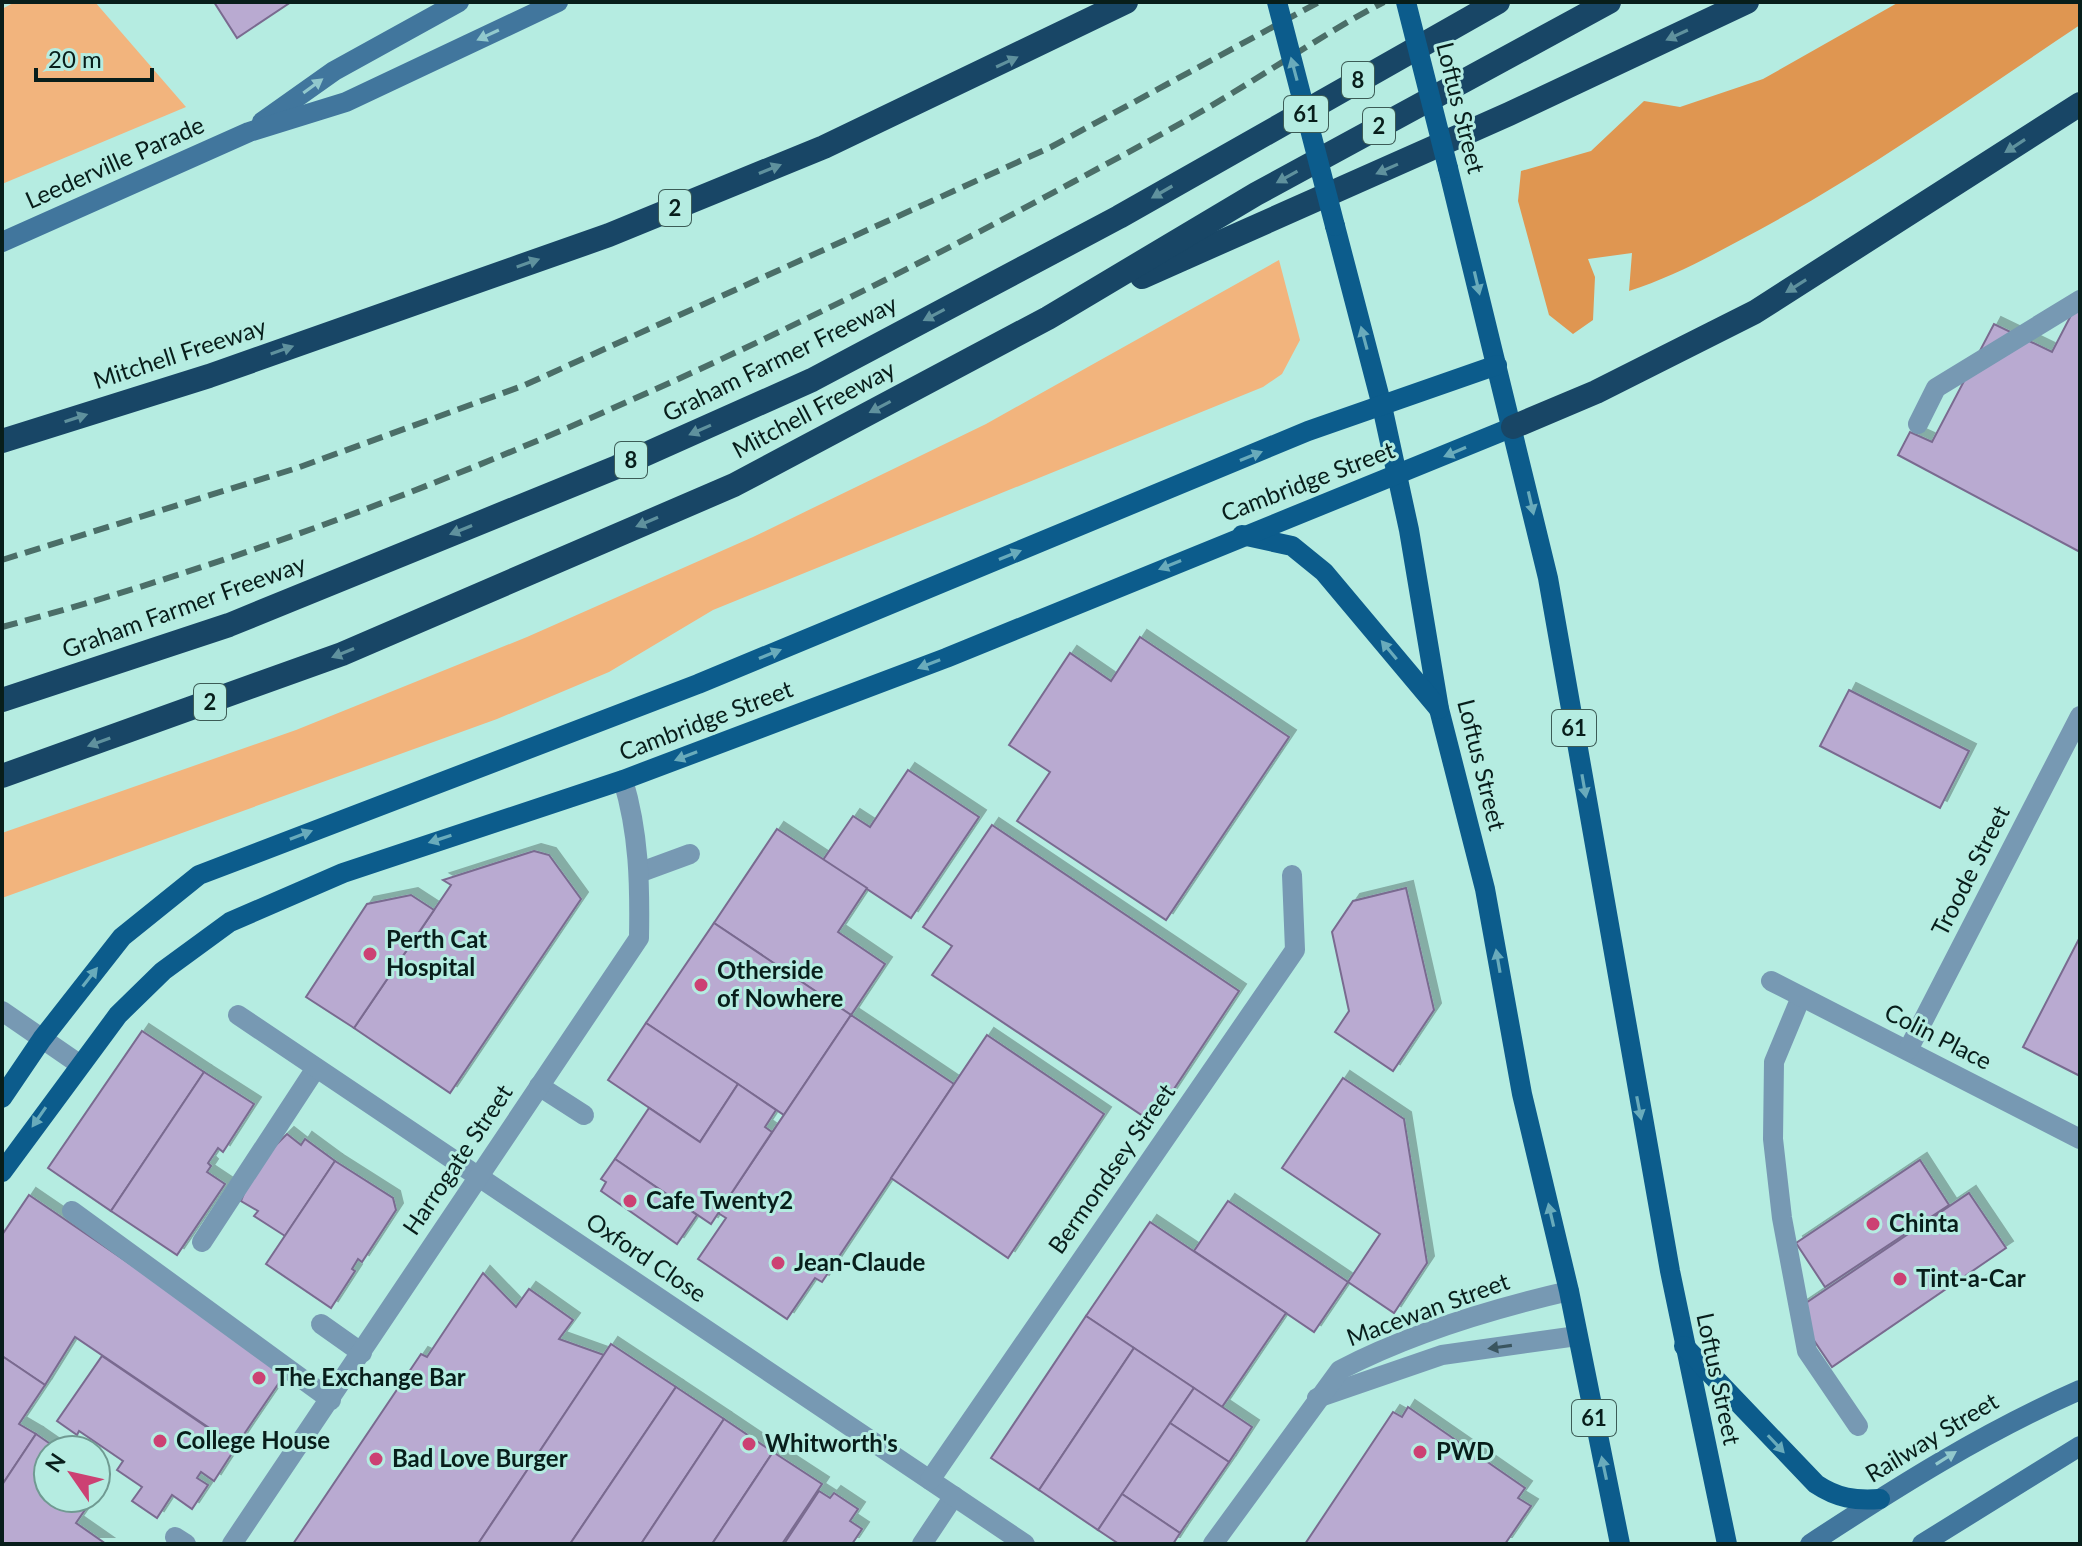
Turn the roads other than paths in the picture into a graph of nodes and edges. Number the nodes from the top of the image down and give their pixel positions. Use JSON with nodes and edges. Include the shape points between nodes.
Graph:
{"nodes":[{"id":1,"x":459,"y":2,"type":"edge"},
{"id":2,"x":558,"y":2,"type":"edge"},
{"id":3,"x":1126,"y":2,"type":"edge"},
{"id":4,"x":1277,"y":2,"type":"edge"},
{"id":5,"x":1406,"y":2,"type":"edge"},
{"id":6,"x":1498,"y":2,"type":"edge"},
{"id":7,"x":1609,"y":2,"type":"edge"},
{"id":8,"x":1747,"y":2,"type":"edge"},
{"id":9,"x":2080,"y":104,"type":"edge"},
{"id":10,"x":249,"y":132,"type":"junction"},
{"id":11,"x":2,"y":242,"type":"edge"},
{"id":12,"x":2080,"y":300,"type":"edge"},
{"id":13,"x":1048,"y":318,"type":"junction"},
{"id":14,"x":1497,"y":365,"type":"junction"},
{"id":15,"x":1382,"y":406,"type":"junction"},
{"id":16,"x":1918,"y":424,"type":"dead end"},
{"id":17,"x":1513,"y":427,"type":"junction"},
{"id":18,"x":2,"y":441,"type":"edge"},
{"id":19,"x":1397,"y":477,"type":"junction"},
{"id":20,"x":1242,"y":535,"type":"junction"},
{"id":21,"x":2,"y":700,"type":"edge"},
{"id":22,"x":1439,"y":709,"type":"junction"},
{"id":23,"x":2080,"y":716,"type":"edge"},
{"id":24,"x":2,"y":776,"type":"edge"},
{"id":25,"x":623,"y":780,"type":"junction"},
{"id":26,"x":690,"y":854,"type":"dead end"},
{"id":27,"x":641,"y":872,"type":"junction"},
{"id":28,"x":1292,"y":875,"type":"dead end"},
{"id":29,"x":1771,"y":981,"type":"dead end"},
{"id":30,"x":1801,"y":997,"type":"junction"},
{"id":31,"x":2,"y":1011,"type":"edge"},
{"id":32,"x":238,"y":1015,"type":"dead end"},
{"id":33,"x":42,"y":1039,"type":"junction"},
{"id":34,"x":1908,"y":1050,"type":"junction"},
{"id":35,"x":79,"y":1064,"type":"junction"},
{"id":36,"x":316,"y":1068,"type":"junction"},
{"id":37,"x":539,"y":1086,"type":"junction"},
{"id":38,"x":2,"y":1098,"type":"edge"},
{"id":39,"x":584,"y":1115,"type":"dead end"},
{"id":40,"x":2080,"y":1139,"type":"edge"},
{"id":41,"x":2,"y":1172,"type":"edge"},
{"id":42,"x":478,"y":1176,"type":"junction"},
{"id":43,"x":72,"y":1211,"type":"dead end"},
{"id":44,"x":202,"y":1242,"type":"dead end"},
{"id":45,"x":1569,"y":1291,"type":"junction"},
{"id":46,"x":321,"y":1324,"type":"dead end"},
{"id":47,"x":1577,"y":1336,"type":"junction"},
{"id":48,"x":1684,"y":1346,"type":"junction"},
{"id":49,"x":362,"y":1353,"type":"junction"},
{"id":50,"x":2080,"y":1390,"type":"edge"},
{"id":51,"x":1317,"y":1398,"type":"junction"},
{"id":52,"x":331,"y":1400,"type":"junction"},
{"id":53,"x":1858,"y":1426,"type":"dead end"},
{"id":54,"x":2080,"y":1446,"type":"edge"},
{"id":55,"x":930,"y":1480,"type":"junction"},
{"id":56,"x":954,"y":1496,"type":"junction"},
{"id":57,"x":1880,"y":1499,"type":"junction"},
{"id":58,"x":1813,"y":1542,"type":"edge"},
{"id":59,"x":232,"y":1544,"type":"edge"},
{"id":60,"x":922,"y":1544,"type":"edge"},
{"id":61,"x":1025,"y":1544,"type":"edge"},
{"id":62,"x":1213,"y":1544,"type":"edge"},
{"id":63,"x":1620,"y":1544,"type":"edge"},
{"id":64,"x":1727,"y":1544,"type":"edge"},
{"id":65,"x":1922,"y":1544,"type":"edge"}],
"edges":[{"from":10,"to":1,"type":"main road","name":"Leederville Parade","one_way":true,"via":[[334,71]]},
{"from":2,"to":10,"type":"main road","name":"Leederville Parade","one_way":true,"via":[[346,102]]},
{"from":18,"to":3,"type":"highway","name":"Mitchell Freeway","number":"2","one_way":true,"via":[[209,376],[609,235],[824,147]]},
{"from":15,"to":4,"type":"main road","name":"Loftus Street","number":"61","one_way":true,"bridge":true},
{"from":5,"to":14,"type":"main road","name":"Loftus Street","number":"61","one_way":true,"bridge":true},
{"from":6,"to":21,"type":"highway","name":"Graham Farmer Freeway","number":"8","one_way":true,"via":[[1119,217],[812,380],[617,467],[229,625]]},
{"from":7,"to":13,"type":"highway","name":"Mitchell Freeway","number":"2","one_way":true,"via":[[1256,194]]},
{"from":8,"to":13,"type":"highway","one_way":true,"via":[[1509,114]]},
{"from":9,"to":17,"type":"highway","one_way":true,"via":[[1755,312],[1596,392]]},
{"from":10,"to":11,"type":"main road","name":"Leederville Parade"},
{"from":12,"to":16,"type":"street","via":[[1936,388]]},
{"from":13,"to":24,"type":"highway","name":"Mitchell Freeway","number":"2","one_way":true,"via":[[734,485],[342,654]]},
{"from":14,"to":15,"type":"main road","name":"Cambridge Street"},
{"from":14,"to":17,"type":"main road","name":"Loftus Street","number":"61"},
{"from":15,"to":19,"type":"main road","name":"Loftus Street","number":"61"},
{"from":33,"to":15,"type":"main road","name":"Cambridge Street","one_way":true,"via":[[122,937],[199,875],[551,742],[1308,431]]},
{"from":17,"to":19,"type":"main road","name":"Cambridge Street","one_way":true},
{"from":17,"to":48,"type":"main road","name":"Loftus Street","number":"61","one_way":true,"via":[[1548,578]]},
{"from":19,"to":20,"type":"main road","name":"Cambridge Street"},
{"from":19,"to":22,"type":"main road","name":"Loftus Street","number":"61"},
{"from":22,"to":20,"type":"main road","one_way":true,"via":[[1324,572],[1292,546]]},
{"from":20,"to":25,"type":"main road","name":"Cambridge Street","one_way":true,"via":[[946,658]]},
{"from":45,"to":22,"type":"main road","name":"Loftus Street","number":"61","one_way":true,"via":[[1522,1094],[1485,889]]},
{"from":23,"to":34,"type":"street","name":"Troode Street"},
{"from":25,"to":27,"type":"street","name":"Harrogate Street"},
{"from":25,"to":35,"type":"main road","name":"Cambridge Street","one_way":true,"via":[[358,867],[230,922],[163,971]]},
{"from":26,"to":27,"type":"street"},
{"from":27,"to":37,"type":"street","name":"Harrogate Street","via":[[639,938]]},
{"from":28,"to":55,"type":"street","name":"Bermondsey Street","via":[[1295,950]]},
{"from":29,"to":30,"type":"street","name":"Colin Place"},
{"from":30,"to":34,"type":"street","name":"Colin Place"},
{"from":30,"to":53,"type":"street","via":[[1774,1062],[1773,1139],[1782,1218],[1807,1351]]},
{"from":31,"to":33,"type":"street"},
{"from":32,"to":36,"type":"street","name":"Oxford Close"},
{"from":33,"to":35,"type":"street"},
{"from":33,"to":38,"type":"main road","name":"Cambridge Street"},
{"from":34,"to":40,"type":"street","name":"Colin Place"},
{"from":35,"to":41,"type":"main road","name":"Cambridge Street","one_way":true},
{"from":36,"to":42,"type":"street","name":"Oxford Close"},
{"from":36,"to":44,"type":"street"},
{"from":37,"to":39,"type":"street"},
{"from":37,"to":42,"type":"street","name":"Harrogate Street"},
{"from":42,"to":49,"type":"street","name":"Harrogate Street"},
{"from":42,"to":55,"type":"street","name":"Oxford Close"},
{"from":43,"to":52,"type":"street"},
{"from":45,"to":47,"type":"main road","name":"Loftus Street","number":"61"},
{"from":45,"to":51,"type":"street","name":"Macewan Street","via":[[1499,1308],[1371,1354],[1340,1370]]},
{"from":46,"to":49,"type":"street"},
{"from":47,"to":51,"type":"street","name":"Macewan Street","one_way":true,"via":[[1442,1355]]},
{"from":63,"to":47,"type":"main road","name":"Loftus Street","number":"61","one_way":true},
{"from":48,"to":57,"type":"main road","one_way":true,"via":[[1816,1484],[1856,1501]]},
{"from":48,"to":64,"type":"main road","name":"Loftus Street","number":"61"},
{"from":49,"to":52,"type":"street","name":"Harrogate Street"},
{"from":57,"to":50,"type":"main road","name":"Railway Street","one_way":true,"via":[[2016,1418]]},
{"from":51,"to":62,"type":"street","name":"Macewan Street"},
{"from":52,"to":59,"type":"street","name":"Harrogate Street"},
{"from":54,"to":65,"type":"main road"},
{"from":55,"to":56,"type":"street","name":"Oxford Close"},
{"from":56,"to":60,"type":"street"},
{"from":56,"to":61,"type":"street","name":"Oxford Close"},
{"from":57,"to":58,"type":"main road","name":"Railway Street"}]}
